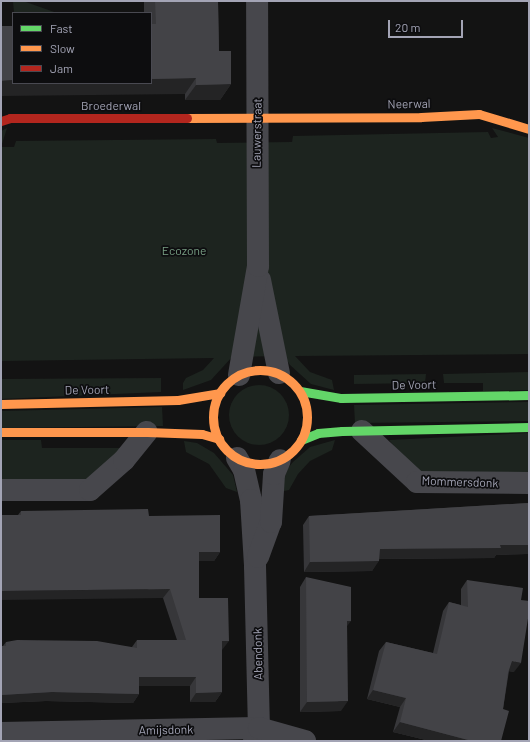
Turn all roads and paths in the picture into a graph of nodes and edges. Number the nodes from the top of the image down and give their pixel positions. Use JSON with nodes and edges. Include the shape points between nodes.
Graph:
{"nodes":[{"id":1,"x":257,"y":1,"type":"edge"},
{"id":2,"x":257,"y":116,"type":"junction"},
{"id":3,"x":1,"y":122,"type":"edge"},
{"id":4,"x":529,"y":129,"type":"edge"},
{"id":5,"x":258,"y":266,"type":"junction"},
{"id":6,"x":279,"y":374,"type":"junction"},
{"id":7,"x":239,"y":375,"type":"junction"},
{"id":8,"x":300,"y":391,"type":"junction"},
{"id":9,"x":220,"y":393,"type":"junction"},
{"id":10,"x":529,"y":395,"type":"edge"},
{"id":11,"x":1,"y":404,"type":"edge"},
{"id":12,"x":529,"y":427,"type":"edge"},
{"id":13,"x":362,"y":431,"type":"junction"},
{"id":14,"x":1,"y":432,"type":"edge"},
{"id":15,"x":147,"y":432,"type":"junction"},
{"id":16,"x":218,"y":439,"type":"junction"},
{"id":17,"x":301,"y":440,"type":"junction"},
{"id":18,"x":237,"y":458,"type":"junction"},
{"id":19,"x":280,"y":460,"type":"junction"},
{"id":20,"x":529,"y":483,"type":"edge"},
{"id":21,"x":1,"y":490,"type":"edge"},
{"id":22,"x":255,"y":566,"type":"junction"},
{"id":23,"x":1,"y":733,"type":"edge"},
{"id":24,"x":256,"y":735,"type":"edge"},
{"id":25,"x":305,"y":741,"type":"edge"}],
"edges":[{"from":1,"to":2,"type":"street","name":"Lauwerstraat"},
{"from":2,"to":3,"type":"street","name":"Broederwal","via":[[10,118]]},
{"from":2,"to":4,"type":"street","name":"Neerwal","via":[[421,117],[479,114]]},
{"from":2,"to":5,"type":"street","name":"Lauwerstraat"},
{"from":5,"to":6,"type":"street","name":"Lauwerstraat"},
{"from":5,"to":7,"type":"street","name":"Lauwerstraat"},
{"from":6,"to":7,"type":"street","via":[[252,370]]},
{"from":6,"to":8,"type":"street","via":[[291,381]]},
{"from":7,"to":9,"type":"street","name":"De Voort"},
{"from":8,"to":10,"type":"street","name":"De Voort","via":[[341,398]]},
{"from":8,"to":17,"type":"street","via":[[307,415]]},
{"from":9,"to":11,"type":"street","name":"De Voort","via":[[178,400]]},
{"from":9,"to":16,"type":"street","name":"De Voort","via":[[213,416]]},
{"from":12,"to":13,"type":"street"},
{"from":13,"to":17,"type":"street","via":[[318,433]]},
{"from":13,"to":20,"type":"street","name":"Mommersdonk","via":[[417,482]]},
{"from":14,"to":15,"type":"street"},
{"from":15,"to":16,"type":"street","via":[[202,434]]},
{"from":15,"to":21,"type":"street","via":[[124,460],[90,490]]},
{"from":16,"to":18,"type":"street"},
{"from":17,"to":19,"type":"street"},
{"from":18,"to":19,"type":"street","via":[[258,464]]},
{"from":18,"to":22,"type":"street","name":"Abendonk","via":[[244,470],[251,500]]},
{"from":19,"to":22,"type":"street","name":"Abendonk","via":[[274,474],[271,522]]},
{"from":22,"to":24,"type":"street","name":"Abendonk"},
{"from":23,"to":24,"type":"street","name":"Amijsdonk"},
{"from":24,"to":25,"type":"street","name":"Amijsdonk"}]}
